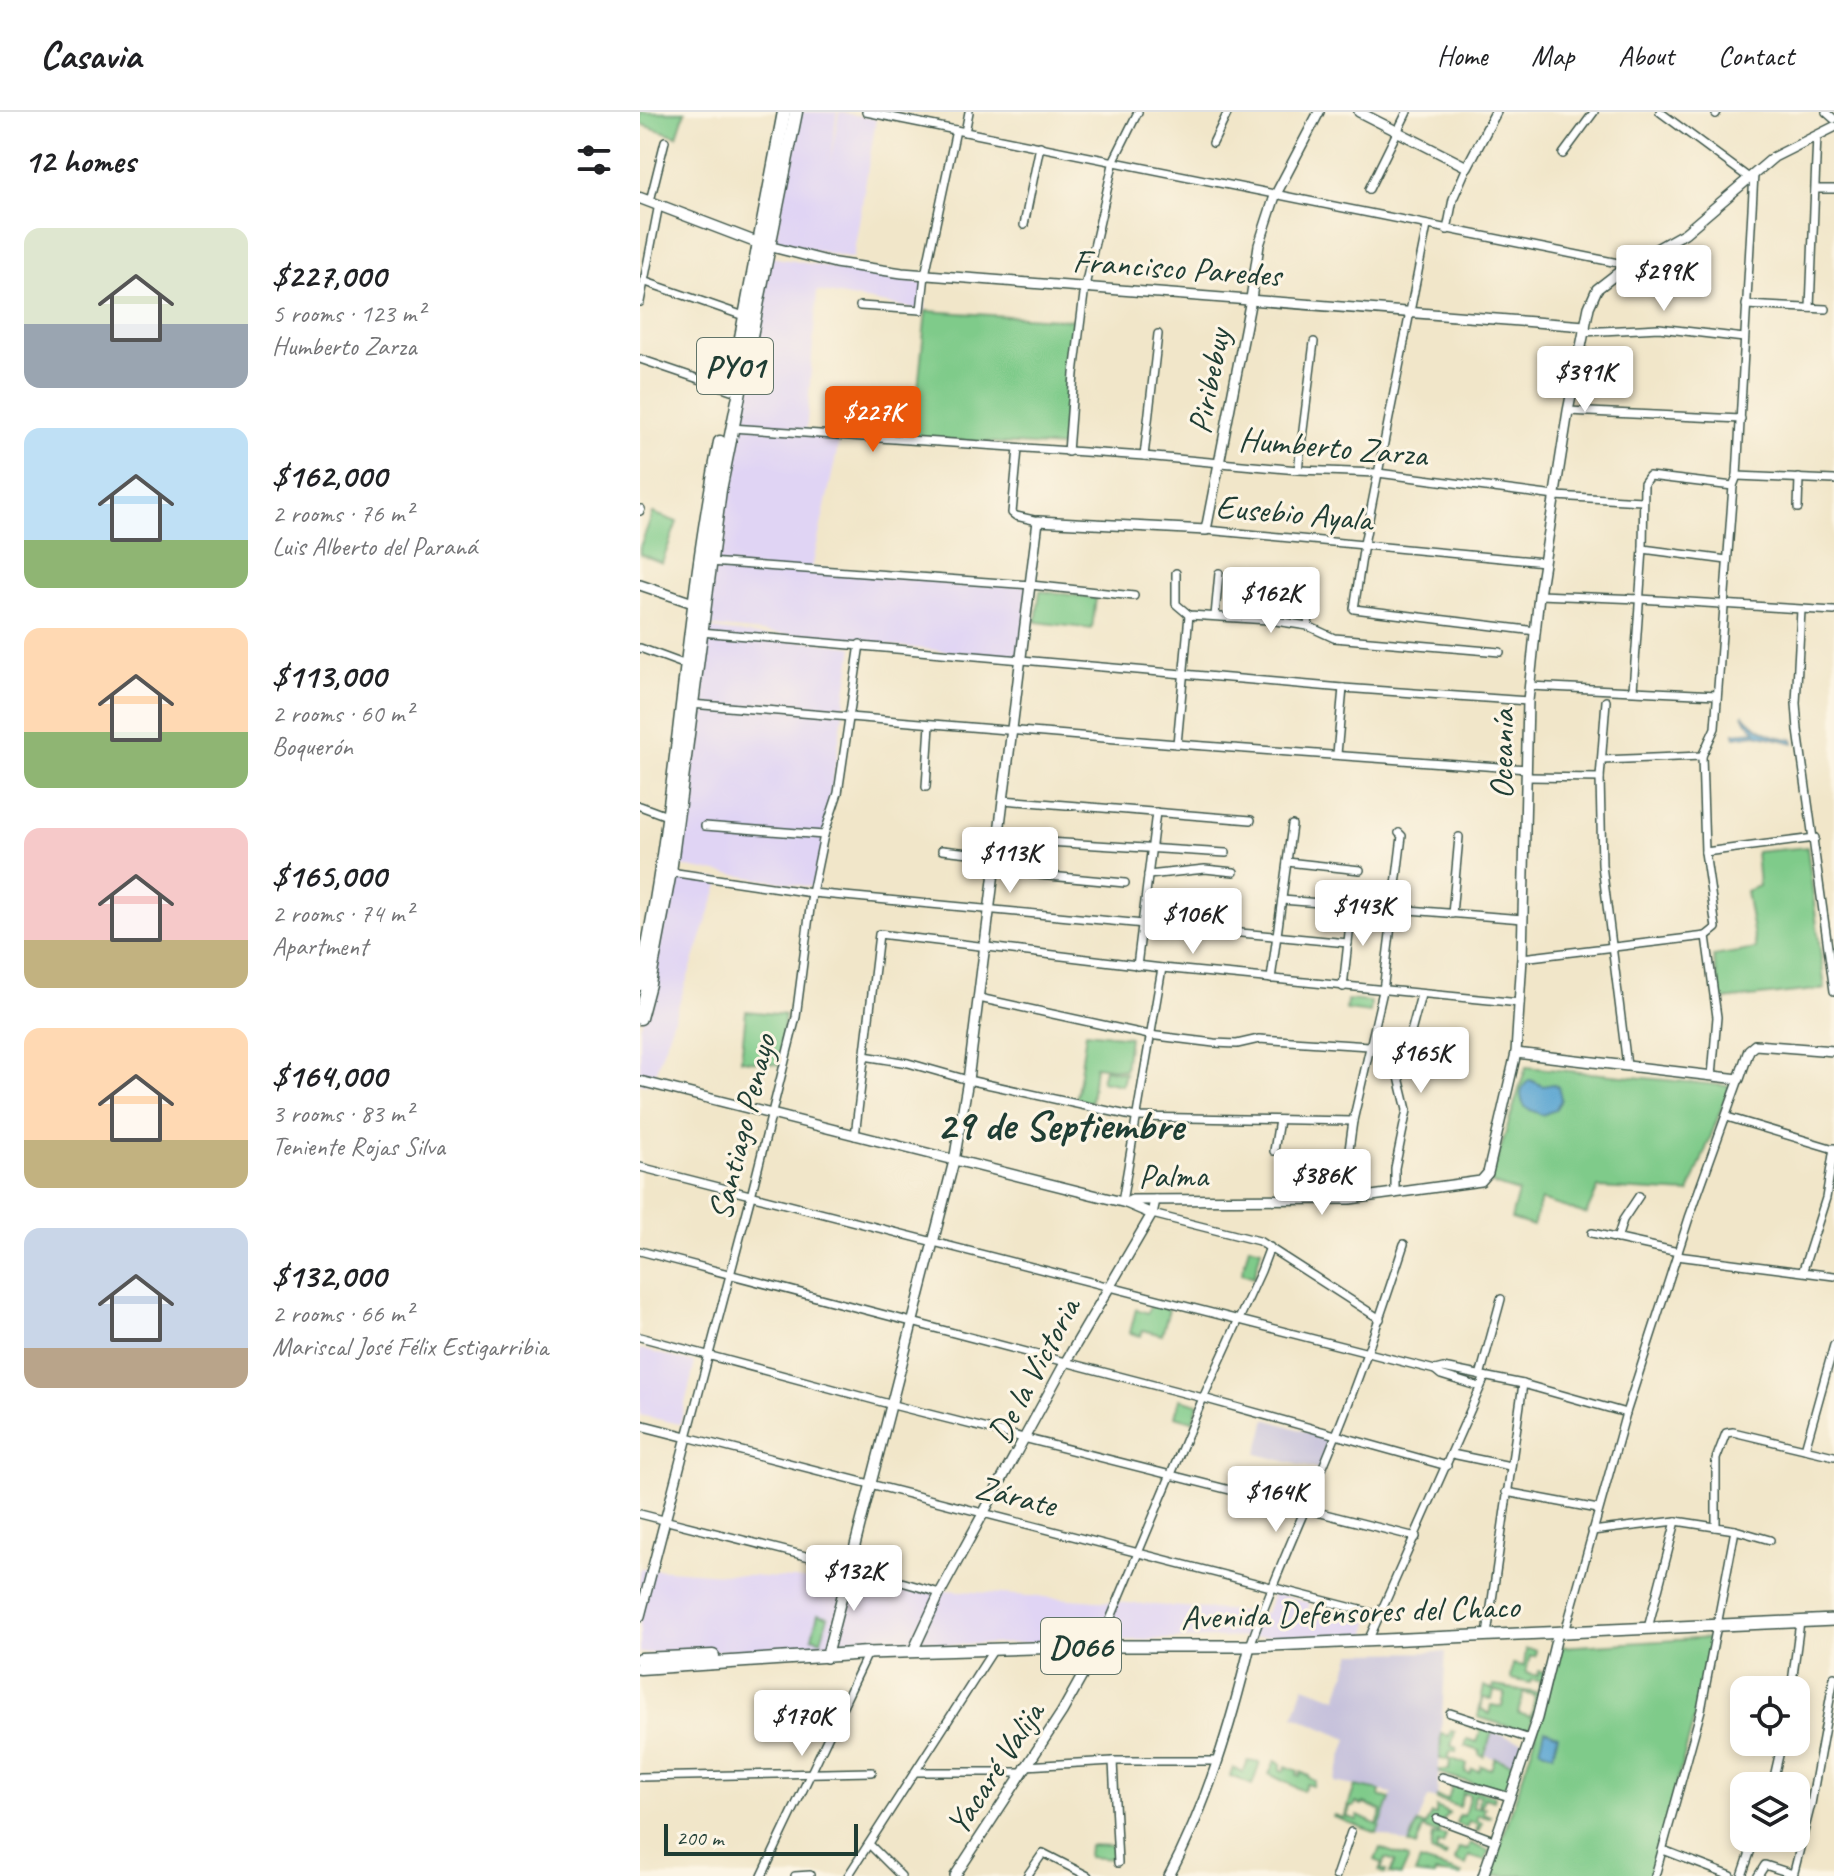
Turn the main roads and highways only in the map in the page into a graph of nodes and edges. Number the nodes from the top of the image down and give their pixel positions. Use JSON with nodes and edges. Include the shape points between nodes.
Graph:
{"nodes":[{"id":1,"x":784,"y":112,"type":"edge"},
{"id":2,"x":796,"y":112,"type":"edge"},
{"id":3,"x":650,"y":201,"type":"edge"},
{"id":4,"x":763,"y":245,"type":"junction"},
{"id":5,"x":651,"y":919,"type":"edge"},
{"id":6,"x":640,"y":984,"type":"edge"},
{"id":7,"x":640,"y":1018,"type":"edge"},
{"id":8,"x":1834,"y":1620,"type":"edge"},
{"id":9,"x":868,"y":1653,"type":"joint"},
{"id":10,"x":827,"y":1655,"type":"junction"},
{"id":11,"x":640,"y":1659,"type":"edge"},
{"id":12,"x":640,"y":1668,"type":"edge"}],
"edges":[{"from":1,"to":4,"type":"highway","number":"PY01"},
{"from":2,"to":4,"type":"highway","number":"PY01"},
{"from":3,"to":4,"type":"main road"},
{"from":4,"to":5,"type":"highway","number":"PY01","via":[[711,489]]},
{"from":4,"to":5,"type":"highway","number":"PY01","via":[[709,562],[670,872]]},
{"from":5,"to":6,"type":"highway","number":"PY01"},
{"from":5,"to":7,"type":"highway","number":"PY01"},
{"from":8,"to":9,"type":"main road","name":"Avenida Defensores del Chaco","number":"D066","via":[[1250,1646]]},
{"from":9,"to":10,"type":"highway","name":"Avenida Defensores del Chaco","number":"D066"},
{"from":10,"to":11,"type":"highway","name":"Avenida Defensores del Chaco","number":"D066"},
{"from":10,"to":12,"type":"highway","name":"Avenida Defensores del Chaco","number":"D066"}]}
